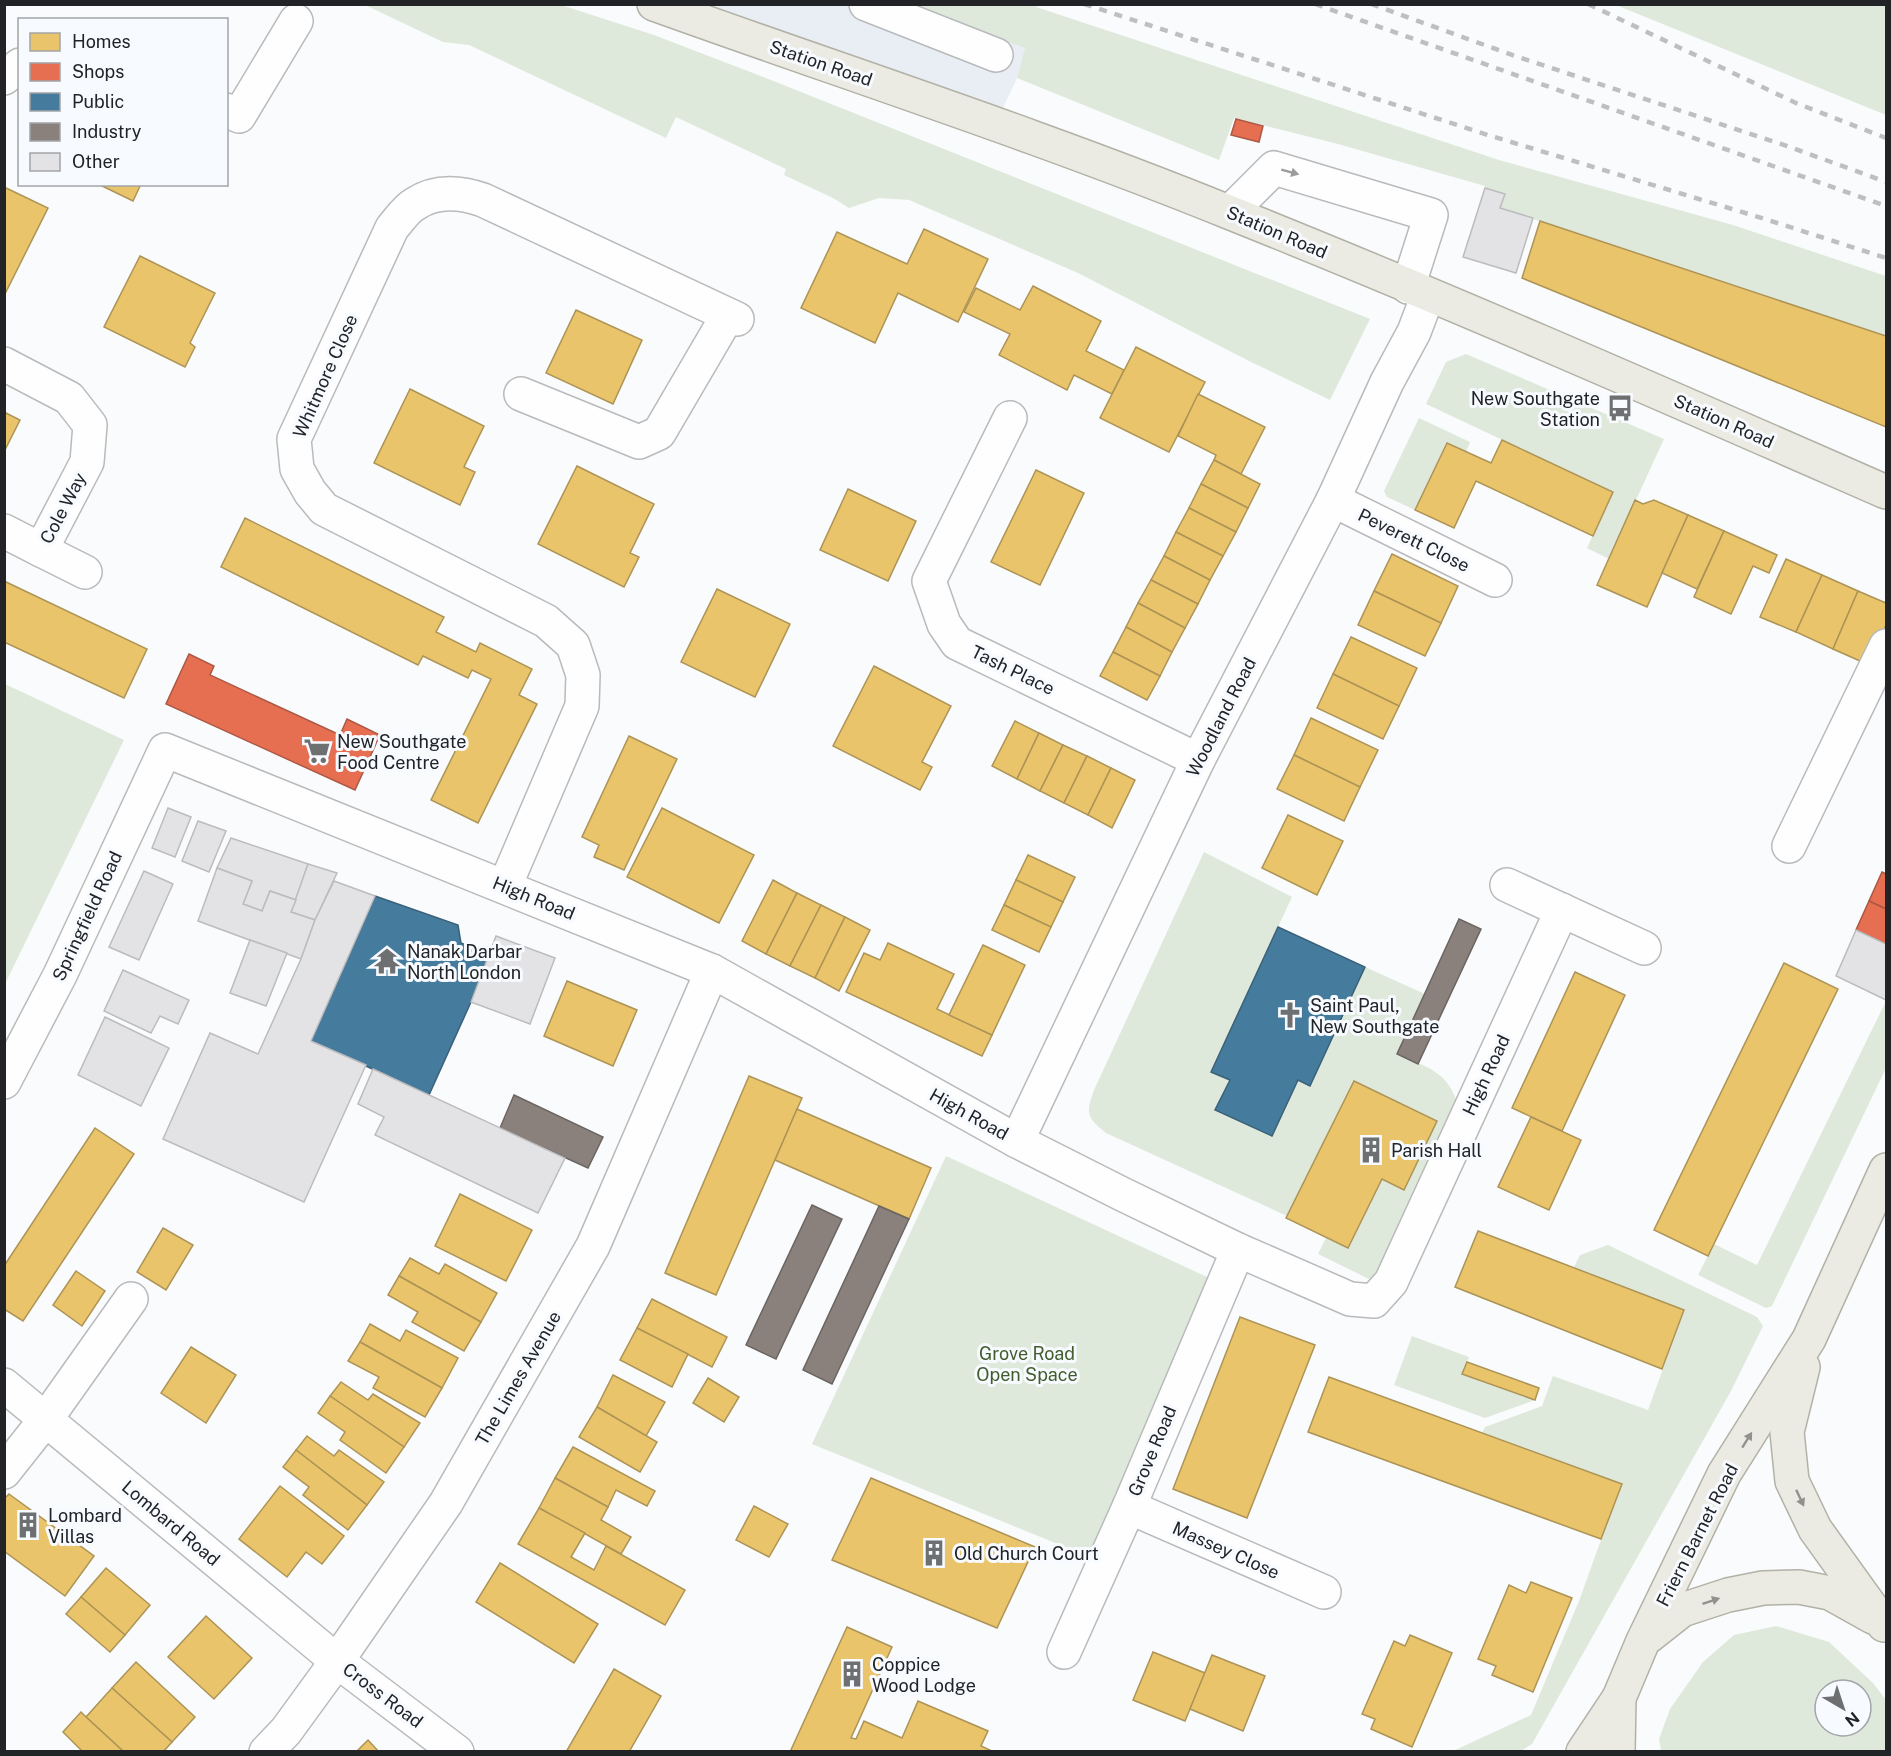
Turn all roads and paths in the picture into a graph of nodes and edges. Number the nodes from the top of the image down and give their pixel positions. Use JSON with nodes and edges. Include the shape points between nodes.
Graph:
{"nodes":[{"id":1,"x":654,"y":4,"type":"edge"},
{"id":2,"x":867,"y":4,"type":"edge"},
{"id":3,"x":296,"y":21,"type":"dead end"},
{"id":4,"x":996,"y":55,"type":"dead end"},
{"id":5,"x":18,"y":67,"type":"edge"},
{"id":6,"x":4,"y":78,"type":"edge"},
{"id":7,"x":228,"y":111,"type":"edge"},
{"id":8,"x":1230,"y":212,"type":"junction"},
{"id":9,"x":1418,"y":291,"type":"junction"},
{"id":10,"x":4,"y":364,"type":"edge"},
{"id":11,"x":521,"y":394,"type":"dead end"},
{"id":12,"x":1010,"y":418,"type":"dead end"},
{"id":13,"x":1887,"y":492,"type":"edge"},
{"id":14,"x":1333,"y":500,"type":"junction"},
{"id":15,"x":4,"y":531,"type":"edge"},
{"id":16,"x":41,"y":550,"type":"junction"},
{"id":17,"x":86,"y":572,"type":"dead end"},
{"id":18,"x":1495,"y":580,"type":"dead end"},
{"id":19,"x":1887,"y":646,"type":"edge"},
{"id":20,"x":165,"y":750,"type":"joint"},
{"id":21,"x":1198,"y":760,"type":"junction"},
{"id":22,"x":1789,"y":846,"type":"dead end"},
{"id":23,"x":1507,"y":885,"type":"dead end"},
{"id":24,"x":506,"y":886,"type":"junction"},
{"id":25,"x":1562,"y":910,"type":"junction"},
{"id":26,"x":1644,"y":948,"type":"dead end"},
{"id":27,"x":712,"y":971,"type":"junction"},
{"id":28,"x":4,"y":1082,"type":"edge"},
{"id":29,"x":1017,"y":1141,"type":"junction"},
{"id":30,"x":1887,"y":1170,"type":"edge"},
{"id":31,"x":1238,"y":1250,"type":"junction"},
{"id":32,"x":131,"y":1299,"type":"dead end"},
{"id":33,"x":1809,"y":1339,"type":"junction"},
{"id":34,"x":4,"y":1385,"type":"edge"},
{"id":35,"x":46,"y":1419,"type":"junction"},
{"id":36,"x":4,"y":1472,"type":"edge"},
{"id":37,"x":1129,"y":1507,"type":"junction"},
{"id":38,"x":1324,"y":1593,"type":"dead end"},
{"id":39,"x":1885,"y":1626,"type":"edge"},
{"id":40,"x":1643,"y":1641,"type":"junction"},
{"id":41,"x":1064,"y":1652,"type":"dead end"},
{"id":42,"x":337,"y":1661,"type":"junction"},
{"id":43,"x":1619,"y":1698,"type":"junction"},
{"id":44,"x":266,"y":1752,"type":"edge"},
{"id":45,"x":457,"y":1752,"type":"edge"},
{"id":46,"x":1583,"y":1752,"type":"edge"},
{"id":47,"x":1618,"y":1752,"type":"edge"}],
"edges":[{"from":1,"to":8,"type":"main road","name":"Station Road"},
{"from":2,"to":4,"type":"street"},
{"from":3,"to":7,"type":"street","via":[[239,116]]},
{"from":5,"to":6,"type":"street"},
{"from":8,"to":9,"type":"main road","name":"Station Road"},
{"from":8,"to":9,"type":"street","name":"Woodland Road","one_way":true,"via":[[1274,168],[1431,215]]},
{"from":9,"to":13,"type":"main road","name":"Station Road"},
{"from":9,"to":14,"type":"street","name":"Woodland Road","via":[[1414,332]]},
{"from":10,"to":16,"type":"street","name":"Cole Way","via":[[69,398],[90,425],[87,462]]},
{"from":11,"to":24,"type":"street","name":"Whitmore Close","via":[[639,442],[659,434],[732,317],[483,200],[467,194],[438,194],[413,205],[392,228],[294,439],[297,469],[324,509],[546,621],[573,645],[583,675],[582,706]]},
{"from":12,"to":21,"type":"street","name":"Tash Place","via":[[929,581],[944,624],[957,643]]},
{"from":14,"to":18,"type":"street","name":"Peverett Close"},
{"from":14,"to":21,"type":"street","name":"Woodland Road"},
{"from":15,"to":16,"type":"street","name":"Cole Way"},
{"from":16,"to":17,"type":"street"},
{"from":19,"to":22,"type":"street"},
{"from":20,"to":24,"type":"street","name":"High Road"},
{"from":20,"to":28,"type":"street","name":"Springfield Road","via":[[60,975]]},
{"from":21,"to":29,"type":"street","name":"Woodland Road"},
{"from":23,"to":25,"type":"street"},
{"from":24,"to":27,"type":"street","name":"High Road"},
{"from":25,"to":26,"type":"street"},
{"from":25,"to":31,"type":"street","name":"High Road","via":[[1391,1282],[1374,1301],[1350,1299]]},
{"from":27,"to":29,"type":"street","name":"High Road"},
{"from":27,"to":42,"type":"street","name":"The Limes Avenue","via":[[593,1246],[446,1503]]},
{"from":29,"to":31,"type":"street","name":"High Road"},
{"from":30,"to":33,"type":"main road","name":"Friern Barnet Road"},
{"from":31,"to":37,"type":"street","name":"Grove Road"},
{"from":32,"to":35,"type":"street"},
{"from":33,"to":39,"type":"main road","name":"Friern Barnet Road","one_way":true,"via":[[1787,1432],[1792,1481],[1815,1529]]},
{"from":40,"to":33,"type":"main road","name":"Friern Barnet Road","one_way":true,"via":[[1724,1474]]},
{"from":34,"to":35,"type":"street","name":"Lombard Road"},
{"from":35,"to":36,"type":"street"},
{"from":35,"to":42,"type":"street","name":"Lombard Road"},
{"from":37,"to":38,"type":"street","name":"Massey Close"},
{"from":37,"to":41,"type":"street","name":"Grove Road"},
{"from":40,"to":39,"type":"main road","one_way":true,"via":[[1682,1610],[1763,1588],[1798,1587],[1830,1593]]},
{"from":40,"to":43,"type":"main road","name":"Friern Barnet Road"},
{"from":42,"to":44,"type":"street","name":"The Limes Avenue"},
{"from":42,"to":45,"type":"street","name":"Cross Road"},
{"from":43,"to":46,"type":"main road"},
{"from":43,"to":47,"type":"main road"}]}
